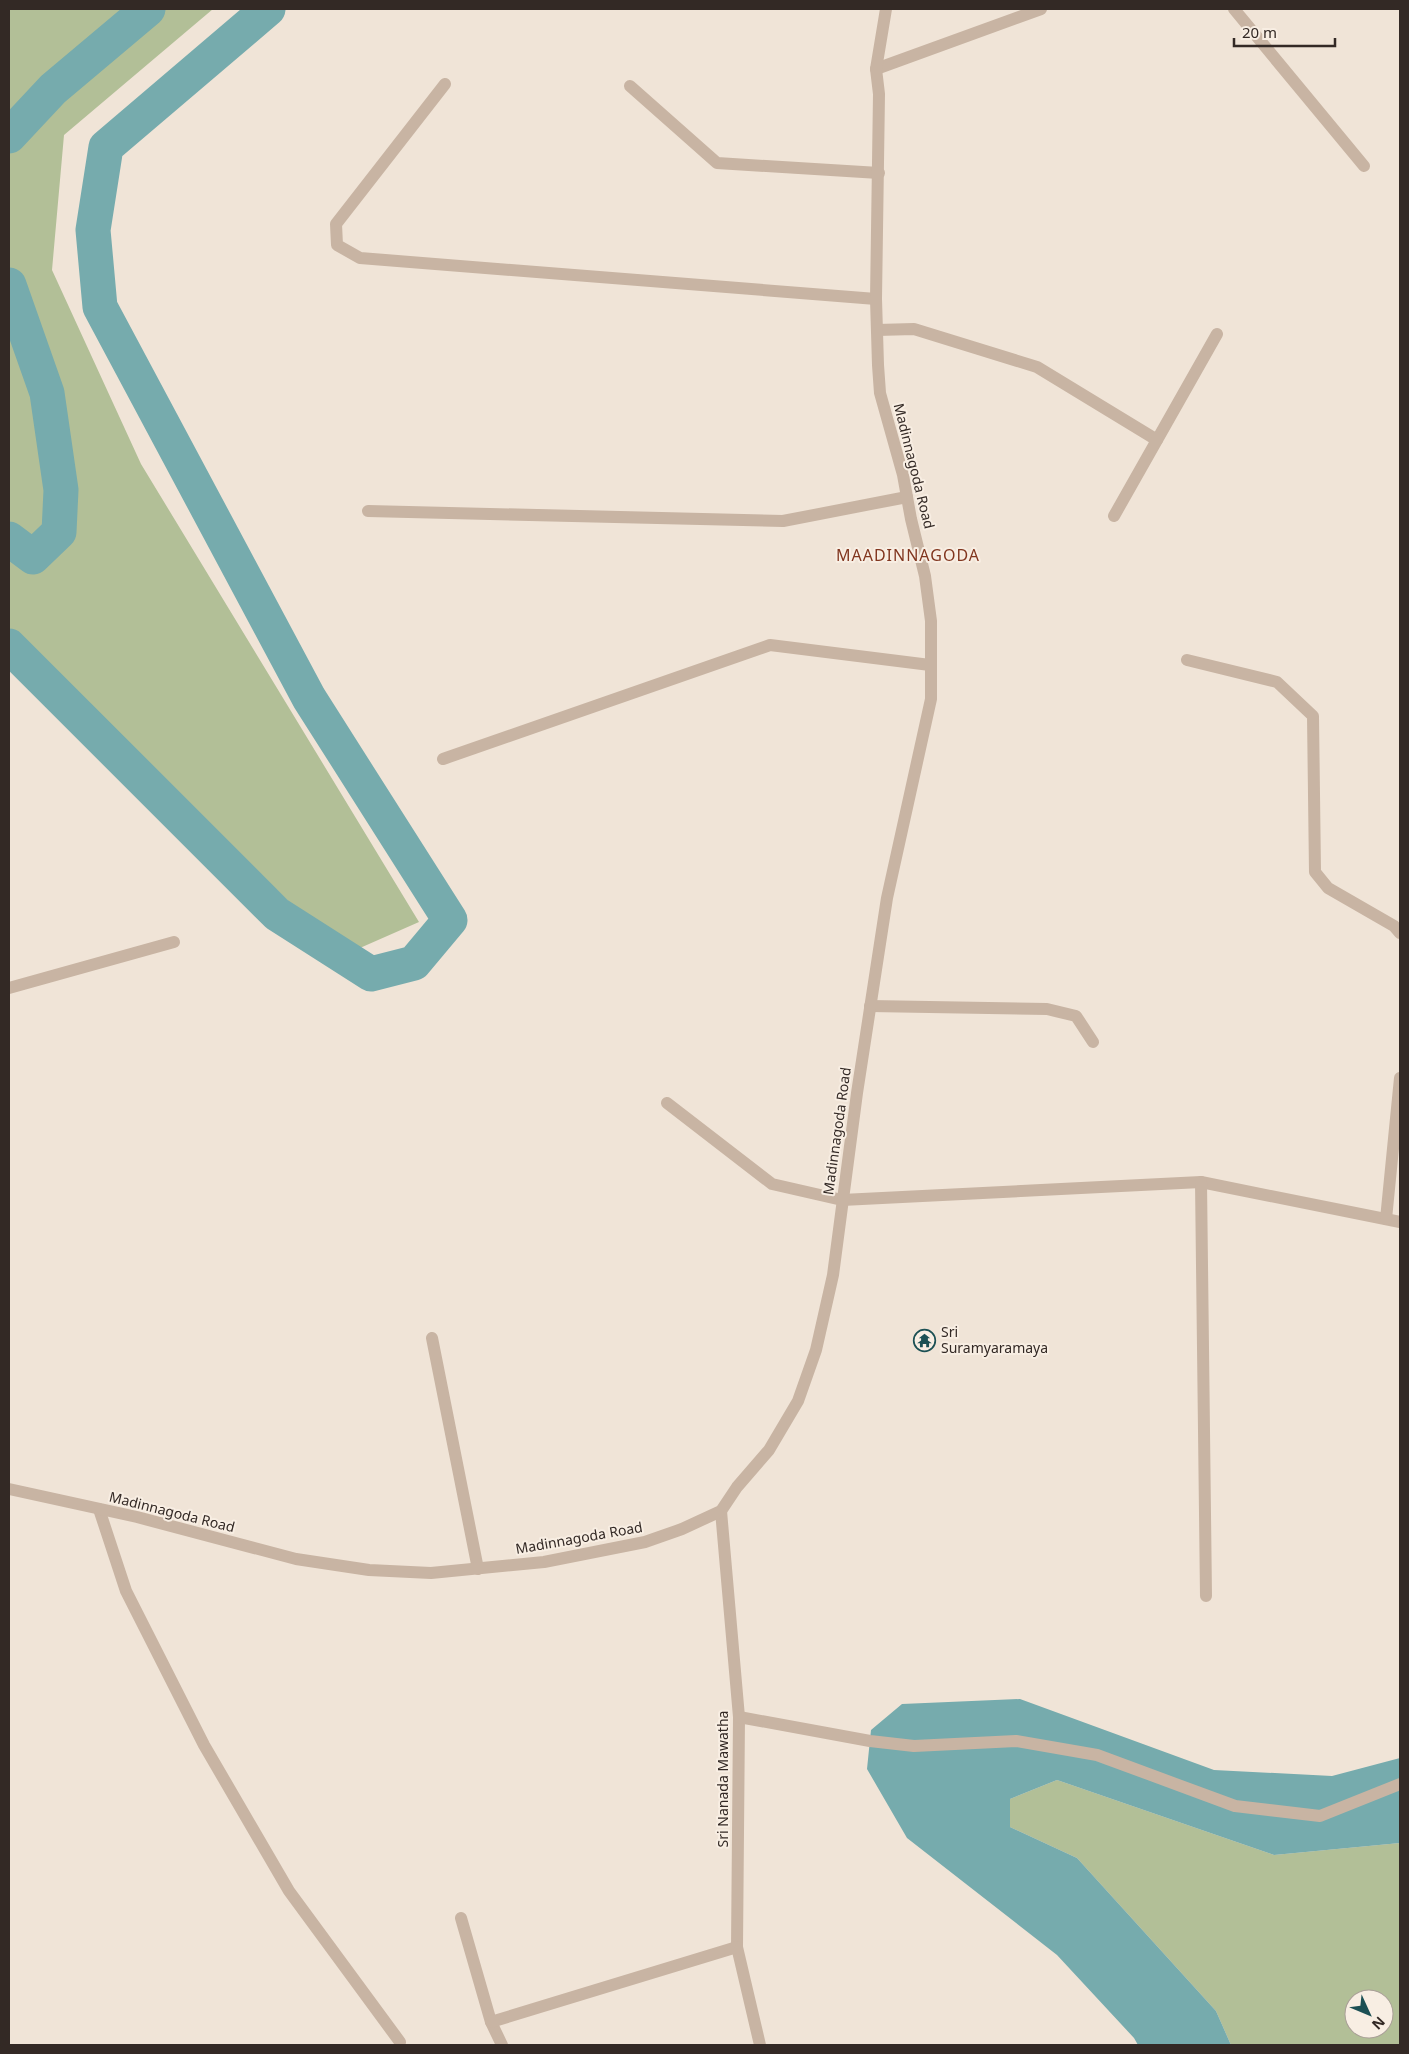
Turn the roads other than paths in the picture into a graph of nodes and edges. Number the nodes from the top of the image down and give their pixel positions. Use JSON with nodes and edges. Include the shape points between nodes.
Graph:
{"nodes":[{"id":1,"x":886,"y":9,"type":"edge"},
{"id":2,"x":1041,"y":9,"type":"edge"},
{"id":3,"x":1234,"y":9,"type":"edge"},
{"id":4,"x":876,"y":69,"type":"junction"},
{"id":5,"x":445,"y":84,"type":"dead end"},
{"id":6,"x":630,"y":86,"type":"dead end"},
{"id":7,"x":1364,"y":166,"type":"dead end"},
{"id":8,"x":879,"y":173,"type":"junction"},
{"id":9,"x":876,"y":299,"type":"junction"},
{"id":10,"x":877,"y":330,"type":"junction"},
{"id":11,"x":1217,"y":334,"type":"dead end"},
{"id":12,"x":1157,"y":440,"type":"junction"},
{"id":13,"x":907,"y":497,"type":"junction"},
{"id":14,"x":368,"y":511,"type":"dead end"},
{"id":15,"x":1114,"y":516,"type":"dead end"},
{"id":16,"x":1187,"y":660,"type":"dead end"},
{"id":17,"x":930,"y":665,"type":"junction"},
{"id":18,"x":443,"y":758,"type":"dead end"},
{"id":19,"x":1400,"y":933,"type":"edge"},
{"id":20,"x":174,"y":942,"type":"dead end"},
{"id":21,"x":9,"y":988,"type":"edge"},
{"id":22,"x":870,"y":1006,"type":"junction"},
{"id":23,"x":1093,"y":1042,"type":"dead end"},
{"id":24,"x":1400,"y":1078,"type":"edge"},
{"id":25,"x":667,"y":1103,"type":"dead end"},
{"id":26,"x":1201,"y":1182,"type":"junction"},
{"id":27,"x":842,"y":1200,"type":"junction"},
{"id":28,"x":1386,"y":1219,"type":"junction"},
{"id":29,"x":1400,"y":1222,"type":"edge"},
{"id":30,"x":432,"y":1338,"type":"dead end"},
{"id":31,"x":9,"y":1489,"type":"edge"},
{"id":32,"x":99,"y":1509,"type":"junction"},
{"id":33,"x":721,"y":1511,"type":"junction"},
{"id":34,"x":478,"y":1569,"type":"junction"},
{"id":35,"x":1206,"y":1596,"type":"dead end"},
{"id":36,"x":740,"y":1717,"type":"junction"},
{"id":37,"x":1400,"y":1784,"type":"edge"},
{"id":38,"x":461,"y":1918,"type":"dead end"},
{"id":39,"x":737,"y":1947,"type":"junction"},
{"id":40,"x":491,"y":2022,"type":"junction"},
{"id":41,"x":400,"y":2042,"type":"dead end"},
{"id":42,"x":502,"y":2045,"type":"edge"},
{"id":43,"x":760,"y":2045,"type":"edge"}],
"edges":[{"from":1,"to":4,"type":"street","name":"Madinnagoda Road"},
{"from":2,"to":4,"type":"street"},
{"from":3,"to":7,"type":"street"},
{"from":4,"to":8,"type":"street","name":"Madinnagoda Road"},
{"from":5,"to":9,"type":"street","via":[[336,224],[337,245],[360,258]]},
{"from":6,"to":8,"type":"street","via":[[717,163]]},
{"from":8,"to":9,"type":"street","name":"Madinnagoda Road"},
{"from":9,"to":10,"type":"street","name":"Madinnagoda Road"},
{"from":10,"to":12,"type":"street","via":[[914,329],[1037,367]]},
{"from":10,"to":13,"type":"street","name":"Madinnagoda Road","via":[[880,393]]},
{"from":11,"to":12,"type":"street"},
{"from":12,"to":15,"type":"street"},
{"from":13,"to":14,"type":"street","via":[[783,521]]},
{"from":13,"to":17,"type":"street","name":"Madinnagoda Road","via":[[926,576],[931,621]]},
{"from":16,"to":19,"type":"street","via":[[1277,682],[1314,716],[1316,872],[1328,888],[1394,926]]},
{"from":17,"to":18,"type":"street","via":[[770,645]]},
{"from":17,"to":22,"type":"street","name":"Madinnagoda Road","via":[[931,699],[887,898]]},
{"from":20,"to":21,"type":"street"},
{"from":22,"to":23,"type":"street","via":[[1047,1009],[1076,1016]]},
{"from":22,"to":27,"type":"street","name":"Madinnagoda Road"},
{"from":24,"to":28,"type":"street"},
{"from":25,"to":27,"type":"street","via":[[772,1184]]},
{"from":26,"to":27,"type":"street"},
{"from":26,"to":28,"type":"street"},
{"from":26,"to":35,"type":"street"},
{"from":27,"to":33,"type":"street","name":"Madinnagoda Road","via":[[833,1275],[816,1350],[798,1401],[768,1450]]},
{"from":28,"to":29,"type":"street"},
{"from":30,"to":34,"type":"street"},
{"from":31,"to":32,"type":"street","name":"Madinnagoda Road"},
{"from":32,"to":34,"type":"street","name":"Madinnagoda Road","via":[[305,1560],[369,1570],[430,1573]]},
{"from":32,"to":41,"type":"street","via":[[126,1591],[204,1745],[289,1892]]},
{"from":33,"to":34,"type":"street","name":"Madinnagoda Road","via":[[645,1542],[544,1562]]},
{"from":33,"to":36,"type":"street","name":"Sri Nanada Mawatha"},
{"from":36,"to":37,"type":"street","via":[[914,1746],[1016,1741],[1098,1755],[1236,1806],[1320,1816]]},
{"from":36,"to":39,"type":"street","name":"Sri Nanada Mawatha"},
{"from":38,"to":40,"type":"street"},
{"from":39,"to":40,"type":"street"},
{"from":39,"to":43,"type":"street","name":"Sri Nanada Mawatha"},
{"from":40,"to":42,"type":"street"}]}
